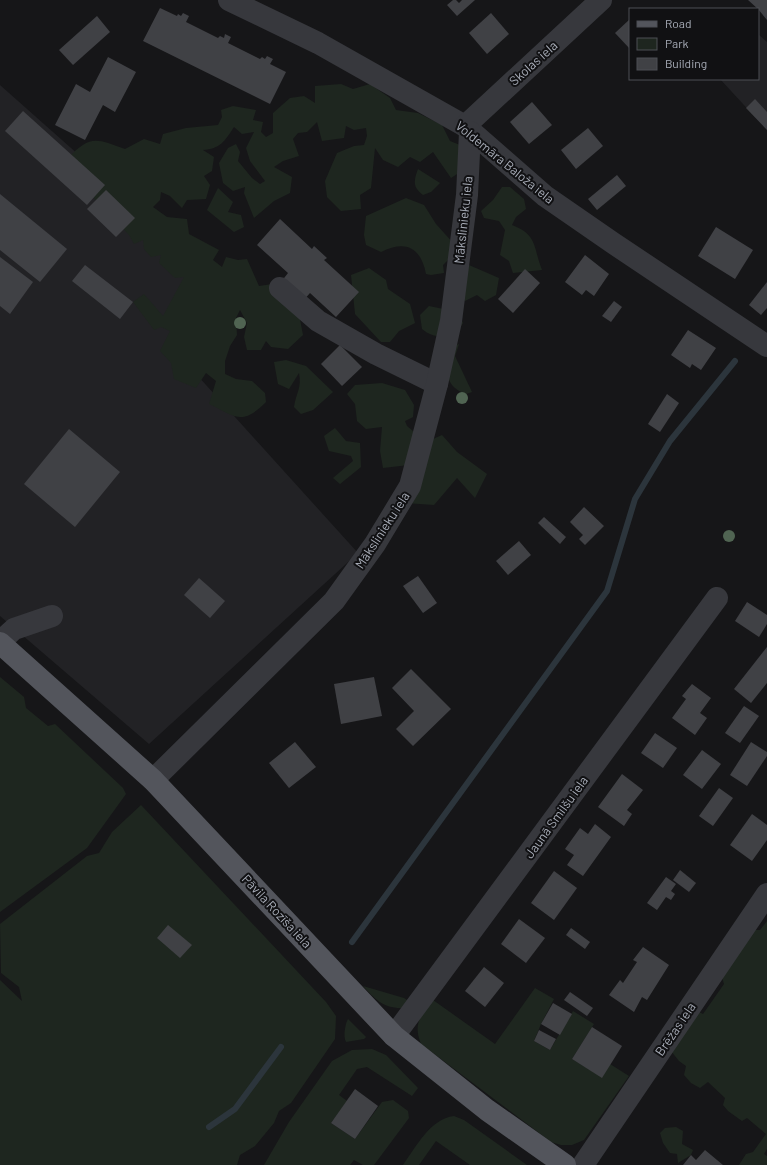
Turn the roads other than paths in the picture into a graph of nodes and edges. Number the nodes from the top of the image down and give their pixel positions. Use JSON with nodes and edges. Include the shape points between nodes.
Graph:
{"nodes":[{"id":1,"x":229,"y":0,"type":"edge"},
{"id":2,"x":601,"y":0,"type":"edge"},
{"id":3,"x":468,"y":129,"type":"junction"},
{"id":4,"x":280,"y":288,"type":"dead end"},
{"id":5,"x":767,"y":346,"type":"edge"},
{"id":6,"x":437,"y":384,"type":"junction"},
{"id":7,"x":717,"y":598,"type":"dead end"},
{"id":8,"x":52,"y":616,"type":"dead end"},
{"id":9,"x":0,"y":642,"type":"edge"},
{"id":10,"x":153,"y":780,"type":"junction"},
{"id":11,"x":767,"y":894,"type":"edge"},
{"id":12,"x":394,"y":1036,"type":"junction"},
{"id":13,"x":565,"y":1165,"type":"edge"},
{"id":14,"x":583,"y":1165,"type":"edge"}],
"edges":[{"from":1,"to":3,"type":"street","name":"Voldemāra Baloža iela","via":[[318,43]]},
{"from":2,"to":3,"type":"street","name":"Skolas iela"},
{"from":3,"to":5,"type":"street","name":"Voldemāra Baloža iela","via":[[545,196]]},
{"from":3,"to":6,"type":"street","name":"Mākslinieku iela","via":[[467,195],[451,321]]},
{"from":4,"to":6,"type":"street","via":[[318,321],[376,354]]},
{"from":6,"to":10,"type":"street","name":"Mākslinieku iela","via":[[410,486],[375,544],[334,601]]},
{"from":7,"to":12,"type":"street","name":"Jaunā Smilšu iela"},
{"from":8,"to":9,"type":"street","via":[[14,629]]},
{"from":9,"to":10,"type":"main road","name":"Pāvila Rozīša iela"},
{"from":10,"to":12,"type":"main road","name":"Pāvila Rozīša iela"},
{"from":11,"to":14,"type":"street","name":"Brēžas iela"},
{"from":12,"to":13,"type":"main road","name":"Pāvila Rozīša iela","via":[[487,1110]]}]}
